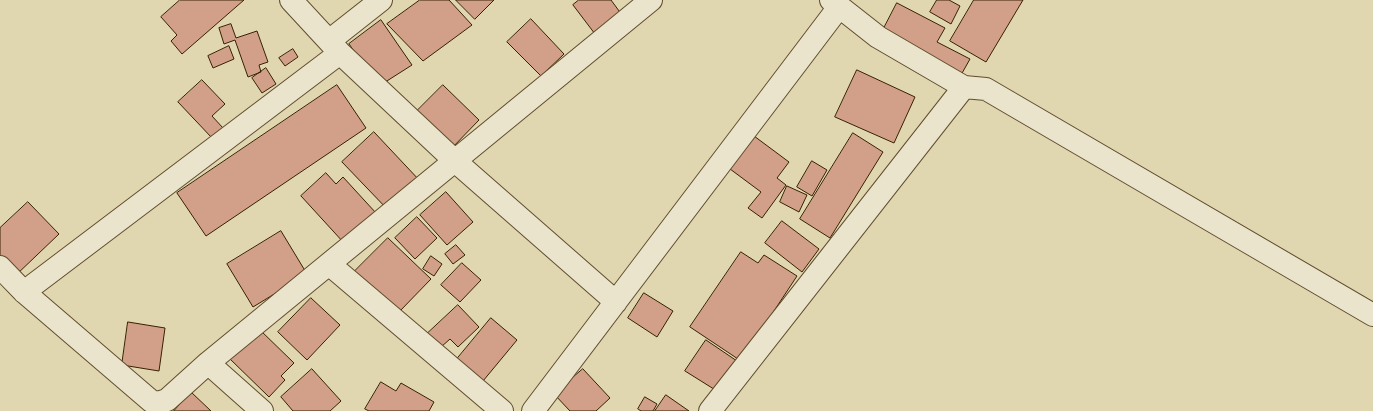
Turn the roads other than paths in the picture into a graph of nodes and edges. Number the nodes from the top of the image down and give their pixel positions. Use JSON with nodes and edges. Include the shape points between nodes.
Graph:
{"nodes":[{"id":1,"x":291,"y":0,"type":"edge"},
{"id":2,"x":381,"y":0,"type":"edge"},
{"id":3,"x":651,"y":0,"type":"edge"},
{"id":4,"x":835,"y":3,"type":"edge"},
{"id":5,"x":334,"y":47,"type":"junction"},
{"id":6,"x":964,"y":87,"type":"junction"},
{"id":7,"x":455,"y":160,"type":"junction"},
{"id":8,"x":330,"y":264,"type":"junction"},
{"id":9,"x":0,"y":267,"type":"edge"},
{"id":10,"x":24,"y":292,"type":"junction"},
{"id":11,"x":616,"y":302,"type":"junction"},
{"id":12,"x":1373,"y":315,"type":"edge"},
{"id":13,"x":208,"y":362,"type":"junction"},
{"id":14,"x":262,"y":411,"type":"edge"},
{"id":15,"x":502,"y":411,"type":"edge"},
{"id":16,"x":533,"y":411,"type":"edge"},
{"id":17,"x":710,"y":411,"type":"edge"}],
"edges":[{"from":1,"to":5,"type":"street"},
{"from":2,"to":5,"type":"street"},
{"from":3,"to":7,"type":"street"},
{"from":4,"to":6,"type":"street","via":[[878,37]]},
{"from":4,"to":11,"type":"street"},
{"from":5,"to":7,"type":"street"},
{"from":5,"to":10,"type":"street"},
{"from":6,"to":12,"type":"street","via":[[986,89]]},
{"from":6,"to":17,"type":"street"},
{"from":7,"to":8,"type":"street"},
{"from":7,"to":11,"type":"street"},
{"from":8,"to":13,"type":"street"},
{"from":8,"to":15,"type":"street"},
{"from":9,"to":10,"type":"street"},
{"from":10,"to":13,"type":"street","via":[[151,401],[158,403],[167,400]]},
{"from":11,"to":16,"type":"street"},
{"from":13,"to":14,"type":"street"}]}
